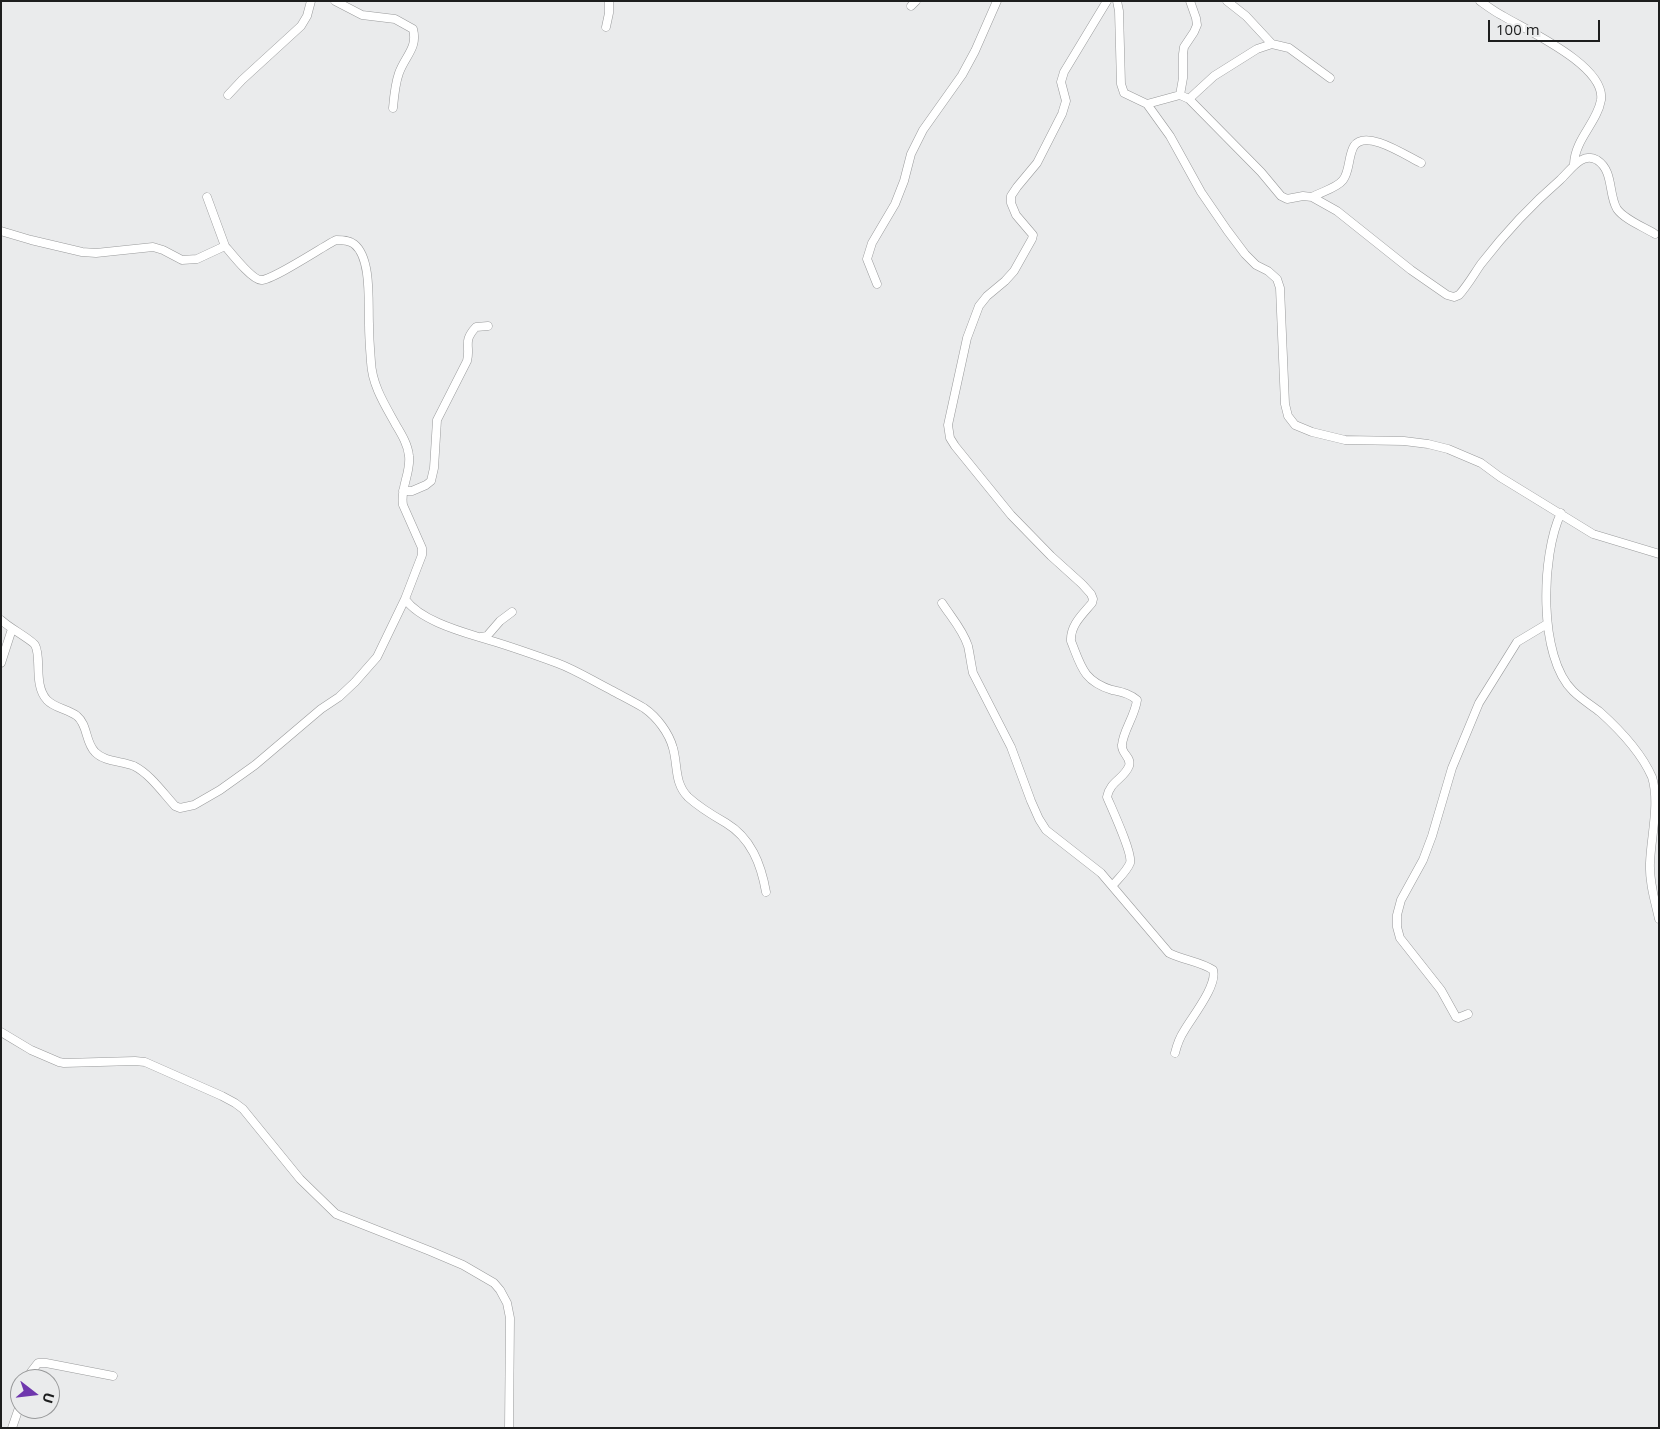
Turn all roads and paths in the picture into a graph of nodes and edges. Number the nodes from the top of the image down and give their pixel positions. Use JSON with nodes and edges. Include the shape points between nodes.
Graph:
{"nodes":[{"id":1,"x":311,"y":1,"type":"edge"},
{"id":2,"x":335,"y":1,"type":"edge"},
{"id":3,"x":609,"y":1,"type":"edge"},
{"id":4,"x":997,"y":1,"type":"edge"},
{"id":5,"x":1107,"y":1,"type":"edge"},
{"id":6,"x":1117,"y":1,"type":"edge"},
{"id":7,"x":1190,"y":1,"type":"edge"},
{"id":8,"x":1228,"y":1,"type":"edge"},
{"id":9,"x":1480,"y":1,"type":"edge"},
{"id":10,"x":606,"y":27,"type":"dead end"},
{"id":11,"x":1272,"y":44,"type":"junction"},
{"id":12,"x":1330,"y":78,"type":"dead end"},
{"id":13,"x":228,"y":95,"type":"dead end"},
{"id":14,"x":1180,"y":95,"type":"junction"},
{"id":15,"x":1189,"y":100,"type":"junction"},
{"id":16,"x":1144,"y":103,"type":"junction"},
{"id":17,"x":393,"y":108,"type":"dead end"},
{"id":18,"x":1421,"y":163,"type":"dead end"},
{"id":19,"x":1574,"y":164,"type":"junction"},
{"id":20,"x":207,"y":197,"type":"dead end"},
{"id":21,"x":1312,"y":197,"type":"junction"},
{"id":22,"x":1,"y":231,"type":"edge"},
{"id":23,"x":1656,"y":234,"type":"dead end"},
{"id":24,"x":225,"y":246,"type":"junction"},
{"id":25,"x":877,"y":284,"type":"dead end"},
{"id":26,"x":488,"y":326,"type":"dead end"},
{"id":27,"x":403,"y":491,"type":"junction"},
{"id":28,"x":1561,"y":513,"type":"junction"},
{"id":29,"x":1659,"y":554,"type":"edge"},
{"id":30,"x":405,"y":599,"type":"junction"},
{"id":31,"x":942,"y":603,"type":"dead end"},
{"id":32,"x":512,"y":612,"type":"dead end"},
{"id":33,"x":1,"y":620,"type":"edge"},
{"id":34,"x":1547,"y":624,"type":"junction"},
{"id":35,"x":12,"y":629,"type":"junction"},
{"id":36,"x":481,"y":637,"type":"junction"},
{"id":37,"x":1,"y":664,"type":"edge"},
{"id":38,"x":1656,"y":779,"type":"edge"},
{"id":39,"x":1112,"y":885,"type":"junction"},
{"id":40,"x":766,"y":892,"type":"dead end"},
{"id":41,"x":1659,"y":919,"type":"edge"},
{"id":42,"x":1468,"y":1014,"type":"dead end"},
{"id":43,"x":1,"y":1032,"type":"edge"},
{"id":44,"x":1175,"y":1053,"type":"dead end"},
{"id":45,"x":33,"y":1369,"type":"edge"},
{"id":46,"x":113,"y":1376,"type":"dead end"},
{"id":47,"x":509,"y":1428,"type":"edge"}],
"edges":[{"from":1,"to":13,"type":"street","via":[[301,26]]},
{"from":2,"to":17,"type":"street","via":[[362,15],[395,19],[412,29],[415,38],[400,72]]},
{"from":3,"to":10,"type":"street"},
{"from":4,"to":25,"type":"street","via":[[962,75],[923,130],[895,204],[872,243],[867,259]]},
{"from":5,"to":39,"type":"street","via":[[1064,72],[1061,82],[1066,101],[1062,114],[1036,163],[1011,196],[1016,215],[1033,235],[1032,239],[1014,271],[979,306],[963,352],[948,431],[955,446],[1007,510],[1091,594],[1092,603],[1074,625],[1070,636],[1087,677],[1098,686],[1131,695],[1136,700],[1122,745],[1130,762],[1127,770],[1108,789],[1107,797],[1131,858],[1130,865]]},
{"from":6,"to":16,"type":"street","via":[[1120,77],[1124,93]]},
{"from":7,"to":14,"type":"street","via":[[1197,25],[1184,47]]},
{"from":8,"to":11,"type":"street"},
{"from":9,"to":19,"type":"street","via":[[1556,46],[1594,76],[1601,90],[1601,101],[1579,145]]},
{"from":11,"to":12,"type":"street","via":[[1289,48]]},
{"from":11,"to":15,"type":"street","via":[[1257,49],[1214,76]]},
{"from":14,"to":15,"type":"street"},
{"from":14,"to":16,"type":"street"},
{"from":15,"to":21,"type":"street","via":[[1281,196],[1287,199]]},
{"from":16,"to":28,"type":"street","via":[[1170,136],[1231,237],[1256,265],[1277,279],[1285,404],[1295,425],[1345,440],[1404,441],[1448,449],[1481,463]]},
{"from":18,"to":21,"type":"street","via":[[1380,142],[1362,140],[1355,144],[1344,179]]},
{"from":19,"to":21,"type":"street","via":[[1517,220],[1460,295],[1454,297],[1446,295],[1337,211]]},
{"from":19,"to":23,"type":"street","via":[[1584,159],[1598,161],[1609,176],[1617,209],[1623,216]]},
{"from":20,"to":24,"type":"street"},
{"from":22,"to":24,"type":"street","via":[[82,252],[153,247],[182,260],[197,259]]},
{"from":24,"to":27,"type":"street","via":[[260,280],[277,274],[336,240],[354,243],[360,251],[365,262],[369,293],[368,323],[374,380],[409,455]]},
{"from":26,"to":27,"type":"street","via":[[476,327],[470,336],[467,361],[438,420],[431,481],[412,491]]},
{"from":27,"to":30,"type":"street","via":[[403,505],[422,548]]},
{"from":28,"to":29,"type":"street","via":[[1593,534]]},
{"from":28,"to":34,"type":"street","via":[[1550,555]]},
{"from":30,"to":35,"type":"street","via":[[377,658],[339,697],[220,790],[180,808],[141,770],[96,753],[78,716],[46,699],[38,675],[36,646]]},
{"from":30,"to":36,"type":"street","via":[[424,614],[464,634]]},
{"from":31,"to":39,"type":"street","via":[[964,635],[974,673],[1011,747],[1039,820]]},
{"from":32,"to":36,"type":"street","via":[[500,620],[487,636]]},
{"from":33,"to":35,"type":"street"},
{"from":34,"to":38,"type":"street","via":[[1560,673],[1572,690],[1632,744]]},
{"from":34,"to":42,"type":"street","via":[[1517,642],[1479,703],[1452,768],[1423,860],[1401,900],[1397,915],[1400,938],[1441,990],[1456,1018]]},
{"from":35,"to":37,"type":"street"},
{"from":36,"to":40,"type":"street","via":[[559,664],[646,709],[668,735],[681,788],[735,830],[749,845],[758,860]]},
{"from":38,"to":41,"type":"street","via":[[1657,806],[1650,875]]},
{"from":39,"to":44,"type":"street","via":[[1169,953],[1210,968],[1214,973],[1209,990],[1182,1033]]},
{"from":43,"to":47,"type":"street","via":[[31,1050],[64,1063],[145,1062],[235,1103],[336,1214],[430,1251],[494,1283],[507,1303],[510,1318]]},
{"from":45,"to":46,"type":"street","via":[[38,1363],[46,1363]]}]}
